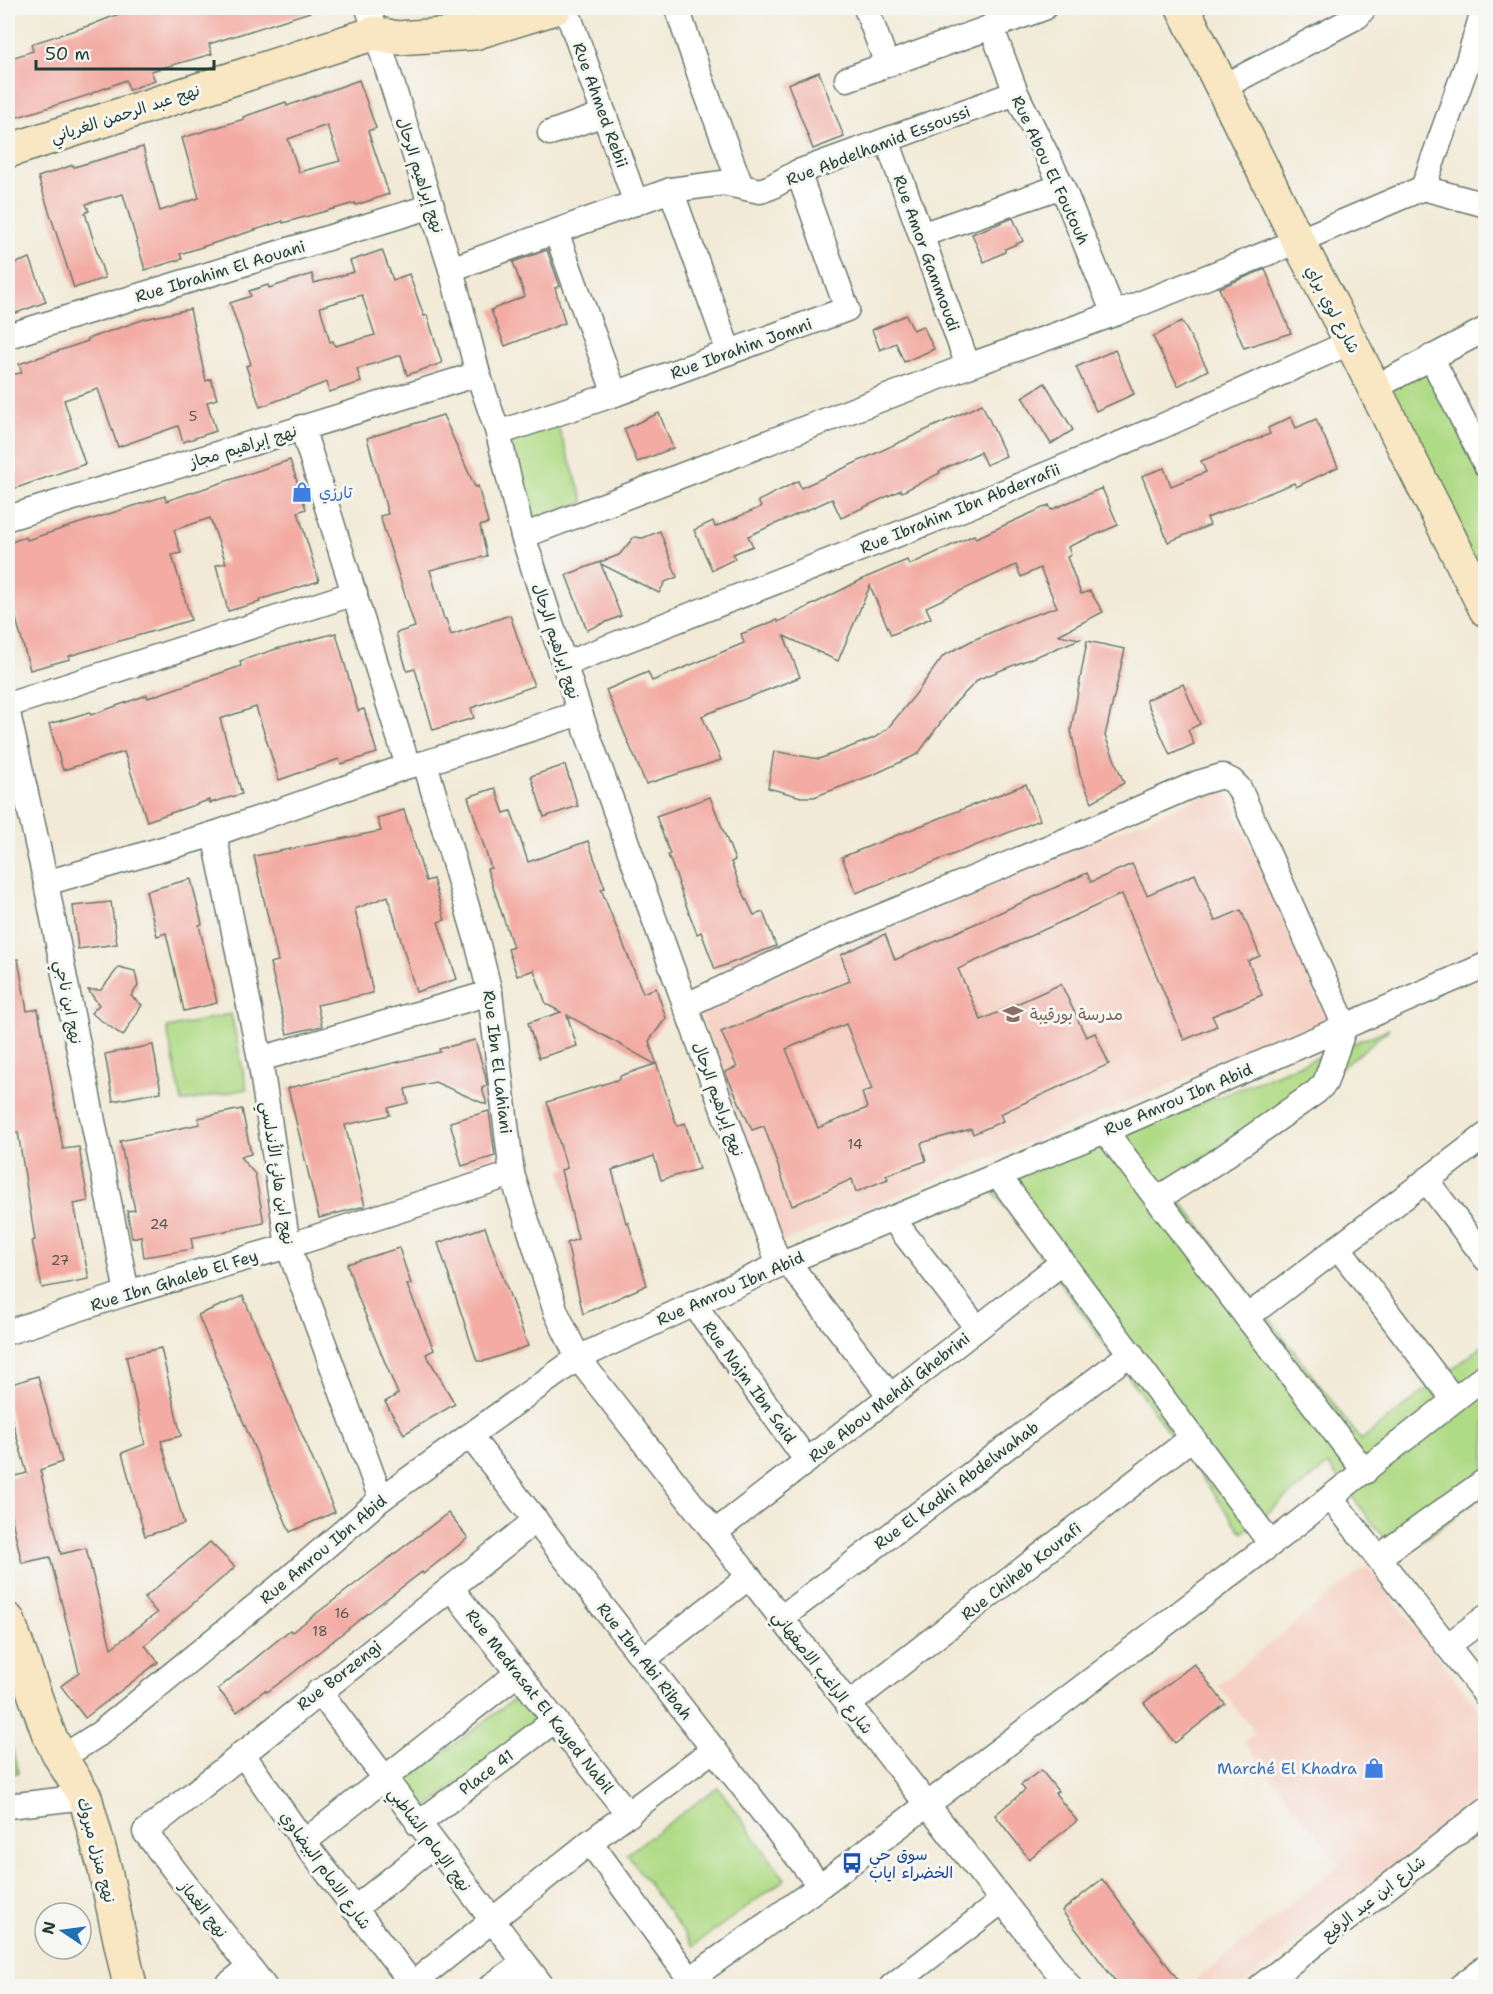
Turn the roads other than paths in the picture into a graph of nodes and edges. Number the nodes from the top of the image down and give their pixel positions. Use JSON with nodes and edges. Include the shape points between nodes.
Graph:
{"nodes":[{"id":1,"x":555,"y":8,"type":"edge"},
{"id":2,"x":566,"y":8,"type":"edge"},
{"id":3,"x":677,"y":8,"type":"edge"},
{"id":4,"x":866,"y":8,"type":"edge"},
{"id":5,"x":1044,"y":8,"type":"edge"},
{"id":6,"x":1183,"y":8,"type":"edge"},
{"id":7,"x":1364,"y":8,"type":"edge"},
{"id":8,"x":1484,"y":8,"type":"edge"},
{"id":9,"x":1338,"y":15,"type":"edge"},
{"id":10,"x":371,"y":20,"type":"edge"},
{"id":11,"x":991,"y":26,"type":"junction"},
{"id":12,"x":886,"y":64,"type":"junction"},
{"id":13,"x":1477,"y":64,"type":"edge"},
{"id":14,"x":847,"y":79,"type":"dead end"},
{"id":15,"x":1223,"y":87,"type":"junction"},
{"id":16,"x":1016,"y":93,"type":"junction"},
{"id":17,"x":604,"y":114,"type":"junction"},
{"id":18,"x":550,"y":133,"type":"dead end"},
{"id":19,"x":887,"y":140,"type":"junction"},
{"id":20,"x":8,"y":151,"type":"edge"},
{"id":21,"x":798,"y":172,"type":"junction"},
{"id":22,"x":741,"y":186,"type":"junction"},
{"id":23,"x":1062,"y":186,"type":"junction"},
{"id":24,"x":1423,"y":188,"type":"junction"},
{"id":25,"x":671,"y":190,"type":"junction"},
{"id":26,"x":636,"y":203,"type":"junction"},
{"id":27,"x":432,"y":206,"type":"junction"},
{"id":28,"x":1485,"y":206,"type":"edge"},
{"id":29,"x":556,"y":232,"type":"junction"},
{"id":30,"x":921,"y":235,"type":"junction"},
{"id":31,"x":1298,"y":241,"type":"junction"},
{"id":32,"x":451,"y":269,"type":"junction"},
{"id":33,"x":1114,"y":314,"type":"junction"},
{"id":34,"x":1485,"y":329,"type":"edge"},
{"id":35,"x":8,"y":336,"type":"edge"},
{"id":36,"x":1351,"y":342,"type":"junction"},
{"id":37,"x":729,"y":352,"type":"junction"},
{"id":38,"x":1431,"y":357,"type":"junction"},
{"id":39,"x":968,"y":366,"type":"junction"},
{"id":40,"x":478,"y":374,"type":"junction"},
{"id":41,"x":1374,"y":388,"type":"junction"},
{"id":42,"x":615,"y":394,"type":"junction"},
{"id":43,"x":302,"y":428,"type":"junction"},
{"id":44,"x":498,"y":434,"type":"junction"},
{"id":45,"x":1485,"y":465,"type":"edge"},
{"id":46,"x":8,"y":518,"type":"edge"},
{"id":47,"x":523,"y":536,"type":"junction"},
{"id":48,"x":355,"y":593,"type":"junction"},
{"id":49,"x":1483,"y":597,"type":"edge"},
{"id":50,"x":565,"y":664,"type":"junction"},
{"id":51,"x":8,"y":705,"type":"edge"},
{"id":52,"x":8,"y":712,"type":"edge"},
{"id":53,"x":580,"y":712,"type":"junction"},
{"id":54,"x":416,"y":764,"type":"junction"},
{"id":55,"x":214,"y":834,"type":"junction"},
{"id":56,"x":46,"y":883,"type":"junction"},
{"id":57,"x":1485,"y":965,"type":"edge"},
{"id":58,"x":490,"y":993,"type":"junction"},
{"id":59,"x":685,"y":1005,"type":"junction"},
{"id":60,"x":1345,"y":1026,"type":"junction"},
{"id":61,"x":260,"y":1059,"type":"junction"},
{"id":62,"x":1105,"y":1131,"type":"junction"},
{"id":63,"x":1485,"y":1135,"type":"edge"},
{"id":64,"x":512,"y":1174,"type":"junction"},
{"id":65,"x":998,"y":1175,"type":"junction"},
{"id":66,"x":1426,"y":1180,"type":"junction"},
{"id":67,"x":1157,"y":1199,"type":"junction"},
{"id":68,"x":892,"y":1218,"type":"junction"},
{"id":69,"x":288,"y":1246,"type":"junction"},
{"id":70,"x":1338,"y":1247,"type":"junction"},
{"id":71,"x":1485,"y":1259,"type":"edge"},
{"id":72,"x":1063,"y":1262,"type":"junction"},
{"id":73,"x":783,"y":1263,"type":"junction"},
{"id":74,"x":127,"y":1293,"type":"junction"},
{"id":75,"x":693,"y":1303,"type":"junction"},
{"id":76,"x":1247,"y":1317,"type":"junction"},
{"id":77,"x":977,"y":1328,"type":"junction"},
{"id":78,"x":8,"y":1332,"type":"edge"},
{"id":79,"x":1131,"y":1353,"type":"junction"},
{"id":80,"x":578,"y":1358,"type":"junction"},
{"id":81,"x":1485,"y":1375,"type":"edge"},
{"id":82,"x":890,"y":1396,"type":"junction"},
{"id":83,"x":1454,"y":1400,"type":"junction"},
{"id":84,"x":470,"y":1436,"type":"junction"},
{"id":85,"x":1193,"y":1437,"type":"junction"},
{"id":86,"x":807,"y":1461,"type":"junction"},
{"id":87,"x":1365,"y":1472,"type":"junction"},
{"id":88,"x":1485,"y":1480,"type":"edge"},
{"id":89,"x":1331,"y":1498,"type":"junction"},
{"id":90,"x":381,"y":1500,"type":"junction"},
{"id":91,"x":536,"y":1520,"type":"junction"},
{"id":92,"x":714,"y":1533,"type":"junction"},
{"id":93,"x":1271,"y":1544,"type":"junction"},
{"id":94,"x":1379,"y":1557,"type":"junction"},
{"id":95,"x":749,"y":1577,"type":"junction"},
{"id":96,"x":450,"y":1588,"type":"junction"},
{"id":97,"x":1485,"y":1617,"type":"edge"},
{"id":98,"x":781,"y":1618,"type":"junction"},
{"id":99,"x":8,"y":1620,"type":"edge"},
{"id":100,"x":1448,"y":1646,"type":"junction"},
{"id":101,"x":644,"y":1659,"type":"junction"},
{"id":102,"x":518,"y":1673,"type":"junction"},
{"id":103,"x":319,"y":1691,"type":"junction"},
{"id":104,"x":1485,"y":1695,"type":"edge"},
{"id":105,"x":849,"y":1705,"type":"junction"},
{"id":106,"x":555,"y":1720,"type":"junction"},
{"id":107,"x":714,"y":1749,"type":"junction"},
{"id":108,"x":242,"y":1753,"type":"junction"},
{"id":109,"x":61,"y":1758,"type":"junction"},
{"id":110,"x":384,"y":1779,"type":"junction"},
{"id":111,"x":85,"y":1797,"type":"junction"},
{"id":112,"x":926,"y":1805,"type":"junction"},
{"id":113,"x":8,"y":1806,"type":"edge"},
{"id":114,"x":1485,"y":1810,"type":"edge"},
{"id":115,"x":629,"y":1815,"type":"junction"},
{"id":116,"x":418,"y":1824,"type":"junction"},
{"id":117,"x":145,"y":1832,"type":"joint"},
{"id":118,"x":304,"y":1842,"type":"junction"},
{"id":119,"x":590,"y":1842,"type":"junction"},
{"id":120,"x":434,"y":1845,"type":"junction"},
{"id":121,"x":820,"y":1886,"type":"junction"},
{"id":122,"x":1002,"y":1901,"type":"junction"},
{"id":123,"x":354,"y":1909,"type":"junction"},
{"id":124,"x":492,"y":1923,"type":"junction"},
{"id":125,"x":524,"y":1963,"type":"junction"},
{"id":126,"x":1485,"y":1967,"type":"edge"},
{"id":127,"x":256,"y":1977,"type":"edge"},
{"id":128,"x":692,"y":1983,"type":"edge"},
{"id":129,"x":130,"y":1986,"type":"edge"},
{"id":130,"x":226,"y":1986,"type":"edge"},
{"id":131,"x":411,"y":1986,"type":"edge"},
{"id":132,"x":491,"y":1986,"type":"edge"},
{"id":133,"x":542,"y":1986,"type":"edge"},
{"id":134,"x":892,"y":1986,"type":"edge"},
{"id":135,"x":1068,"y":1986,"type":"edge"},
{"id":136,"x":1262,"y":1986,"type":"edge"},
{"id":137,"x":1461,"y":1986,"type":"edge"}],
"edges":[{"from":1,"to":10,"type":"street","name":"نهج عبد الرحمن الغرياني","via":[[474,33],[397,38]]},
{"from":2,"to":17,"type":"street","name":"Rue Ahmed Rebii"},
{"from":3,"to":22,"type":"street"},
{"from":4,"to":12,"type":"street"},
{"from":5,"to":11,"type":"street"},
{"from":6,"to":15,"type":"street","name":"شارع لوي براي"},
{"from":7,"to":9,"type":"street","via":[[1358,16]]},
{"from":8,"to":13,"type":"street"},
{"from":9,"to":15,"type":"street"},
{"from":10,"to":20,"type":"street","name":"نهج عبد الرحمن الغرياني"},
{"from":10,"to":27,"type":"street","name":"نهج إبراهيم الرحال"},
{"from":11,"to":12,"type":"street"},
{"from":11,"to":16,"type":"street","name":"Rue Abou El Foutouh"},
{"from":12,"to":14,"type":"street"},
{"from":13,"to":24,"type":"street"},
{"from":15,"to":31,"type":"street","name":"شارع لوي براي"},
{"from":16,"to":19,"type":"street","name":"Rue Abdelhamid Essoussi"},
{"from":16,"to":23,"type":"street","name":"Rue Abou El Foutouh"},
{"from":17,"to":18,"type":"street"},
{"from":17,"to":26,"type":"street","name":"Rue Ahmed Rebii"},
{"from":19,"to":21,"type":"street","name":"Rue Abdelhamid Essoussi"},
{"from":19,"to":30,"type":"street","name":"Rue Amor Gammoudi"},
{"from":21,"to":22,"type":"street","name":"Rue Abdelhamid Essoussi","via":[[760,191]]},
{"from":21,"to":37,"type":"street","name":"Rue Ibrahim Jomni","via":[[847,309]]},
{"from":22,"to":25,"type":"street","name":"Rue Abdelhamid Essoussi","via":[[723,183]]},
{"from":23,"to":30,"type":"street"},
{"from":23,"to":33,"type":"street","name":"Rue Abou El Foutouh"},
{"from":24,"to":28,"type":"street"},
{"from":24,"to":31,"type":"street"},
{"from":25,"to":26,"type":"street","name":"Rue Abdelhamid Essoussi"},
{"from":25,"to":37,"type":"street"},
{"from":26,"to":29,"type":"street","name":"Rue Abdelhamid Essoussi"},
{"from":27,"to":32,"type":"street","name":"نهج إبراهيم الرحال"},
{"from":27,"to":35,"type":"street","name":"Rue Ibrahim El Aouani"},
{"from":29,"to":32,"type":"street","name":"Rue Abdelhamid Essoussi"},
{"from":29,"to":42,"type":"street"},
{"from":30,"to":39,"type":"street","name":"Rue Amor Gammoudi"},
{"from":31,"to":33,"type":"street"},
{"from":31,"to":36,"type":"street","name":"شارع لوي براي"},
{"from":32,"to":40,"type":"street","name":"نهج إبراهيم الرحال"},
{"from":33,"to":39,"type":"street"},
{"from":34,"to":38,"type":"street"},
{"from":36,"to":41,"type":"street","name":"شارع لوي براي"},
{"from":36,"to":50,"type":"street","name":"Rue Ibrahim Ibn Abderrafii","via":[[965,508]]},
{"from":37,"to":42,"type":"street","name":"Rue Ibrahim Jomni"},
{"from":38,"to":41,"type":"street"},
{"from":38,"to":45,"type":"street"},
{"from":39,"to":47,"type":"street"},
{"from":40,"to":43,"type":"street","name":"نهج إبراهيم مجاز"},
{"from":40,"to":44,"type":"street","name":"نهج إبراهيم الرحال"},
{"from":41,"to":49,"type":"street","name":"شارع لوي براي"},
{"from":42,"to":44,"type":"street","name":"Rue Ibrahim Jomni"},
{"from":43,"to":46,"type":"street","name":"نهج إبراهيم مجاز"},
{"from":43,"to":48,"type":"street","name":"Rue Ibn El Lahiani"},
{"from":44,"to":47,"type":"street","name":"نهج إبراهيم الرحال"},
{"from":47,"to":50,"type":"street","name":"نهج إبراهيم الرحال"},
{"from":48,"to":51,"type":"street"},
{"from":48,"to":54,"type":"street","name":"Rue Ibn El Lahiani"},
{"from":50,"to":53,"type":"street","name":"نهج إبراهيم الرحال"},
{"from":52,"to":56,"type":"street","name":"نهج ابن ناجي"},
{"from":53,"to":54,"type":"street"},
{"from":53,"to":59,"type":"street","name":"نهج إبراهيم الرحال"},
{"from":54,"to":55,"type":"street"},
{"from":54,"to":58,"type":"street","name":"Rue Ibn El Lahiani","via":[[477,941]]},
{"from":55,"to":56,"type":"street"},
{"from":55,"to":61,"type":"street","name":"نهج ابن هانئ الأندلسي"},
{"from":56,"to":74,"type":"street","name":"نهج ابن ناجي"},
{"from":57,"to":60,"type":"street","name":"Rue Amrou Ibn Abid"},
{"from":58,"to":61,"type":"street"},
{"from":58,"to":64,"type":"street","name":"Rue Ibn El Lahiani"},
{"from":59,"to":60,"type":"street","via":[[826,939],[1222,776],[1239,788]]},
{"from":59,"to":73,"type":"street","name":"نهج إبراهيم الرحال"},
{"from":60,"to":62,"type":"street","name":"Rue Amrou Ibn Abid"},
{"from":60,"to":67,"type":"street","via":[[1325,1083],[1316,1092]]},
{"from":61,"to":69,"type":"street","name":"نهج ابن هانئ الأندلسي"},
{"from":62,"to":65,"type":"street","name":"Rue Amrou Ibn Abid"},
{"from":62,"to":67,"type":"street"},
{"from":63,"to":66,"type":"street"},
{"from":64,"to":69,"type":"street","name":"Rue Ibn Ghaleb El Fey"},
{"from":64,"to":80,"type":"street","name":"Rue Ibn El Lahiani","via":[[556,1312]]},
{"from":65,"to":68,"type":"street","name":"Rue Amrou Ibn Abid"},
{"from":65,"to":72,"type":"street"},
{"from":66,"to":70,"type":"street"},
{"from":66,"to":71,"type":"street"},
{"from":67,"to":76,"type":"street"},
{"from":68,"to":73,"type":"street","name":"Rue Amrou Ibn Abid"},
{"from":68,"to":77,"type":"street"},
{"from":69,"to":74,"type":"street","name":"Rue Ibn Ghaleb El Fey"},
{"from":69,"to":90,"type":"street","name":"نهج ابن هانئ الأندلسي"},
{"from":70,"to":76,"type":"street"},
{"from":70,"to":83,"type":"street"},
{"from":72,"to":77,"type":"street","name":"Rue Abou Mehdi Ghebrini"},
{"from":72,"to":79,"type":"street"},
{"from":73,"to":75,"type":"street","name":"Rue Amrou Ibn Abid"},
{"from":73,"to":82,"type":"street","name":"نهج إبراهيم الرحال"},
{"from":74,"to":78,"type":"street","name":"Rue Ibn Ghaleb El Fey"},
{"from":75,"to":80,"type":"street","name":"Rue Amrou Ibn Abid"},
{"from":75,"to":86,"type":"street","name":"Rue Najm Ibn Said"},
{"from":76,"to":87,"type":"street"},
{"from":77,"to":82,"type":"street","name":"Rue Abou Mehdi Ghebrini"},
{"from":79,"to":85,"type":"street"},
{"from":79,"to":98,"type":"street","name":"Rue El Kadhi Abdelwahab"},
{"from":80,"to":84,"type":"street","name":"Rue Amrou Ibn Abid"},
{"from":80,"to":92,"type":"street","name":"شارع الراغب الاصفهاني"},
{"from":81,"to":83,"type":"street"},
{"from":82,"to":86,"type":"street","name":"Rue Abou Mehdi Ghebrini"},
{"from":83,"to":87,"type":"street"},
{"from":84,"to":90,"type":"street","name":"Rue Amrou Ibn Abid"},
{"from":84,"to":91,"type":"street","name":"Rue Ibn Abi Ribah"},
{"from":85,"to":93,"type":"street"},
{"from":85,"to":105,"type":"street","name":"Rue Chiheb Kourafi"},
{"from":86,"to":92,"type":"street","name":"Rue Abou Mehdi Ghebrini"},
{"from":87,"to":89,"type":"street"},
{"from":88,"to":94,"type":"street"},
{"from":89,"to":93,"type":"street"},
{"from":89,"to":94,"type":"street"},
{"from":90,"to":109,"type":"street","name":"Rue Amrou Ibn Abid","via":[[99,1734]]},
{"from":91,"to":96,"type":"street","name":"Rue Borzengi"},
{"from":91,"to":101,"type":"street","name":"Rue Ibn Abi Ribah"},
{"from":92,"to":95,"type":"street","name":"شارع الراغب الاصفهاني"},
{"from":93,"to":112,"type":"street"},
{"from":94,"to":100,"type":"street"},
{"from":95,"to":98,"type":"street","name":"شارع الراغب الاصفهاني"},
{"from":95,"to":101,"type":"street"},
{"from":96,"to":102,"type":"street","name":"Rue Medrasat El Kayed Nabil"},
{"from":96,"to":103,"type":"street","name":"Rue Borzengi"},
{"from":97,"to":100,"type":"street"},
{"from":98,"to":105,"type":"street","name":"شارع الراغب الاصفهاني"},
{"from":99,"to":109,"type":"street","name":"نهج منزل مبروك"},
{"from":100,"to":104,"type":"street"},
{"from":101,"to":107,"type":"street","name":"Rue Ibn Abi Ribah"},
{"from":102,"to":106,"type":"street","name":"Rue Medrasat El Kayed Nabil"},
{"from":102,"to":110,"type":"street"},
{"from":103,"to":108,"type":"street","name":"Rue Borzengi"},
{"from":103,"to":110,"type":"street","name":"نهج الإمام الشاطبي"},
{"from":105,"to":112,"type":"street","name":"شارع الراغب الاصفهاني"},
{"from":106,"to":115,"type":"street","name":"Rue Medrasat El Kayed Nabil"},
{"from":106,"to":116,"type":"street","name":"Place 41"},
{"from":107,"to":115,"type":"street"},
{"from":107,"to":121,"type":"street","name":"Rue Ibn Abi Ribah"},
{"from":108,"to":117,"type":"street","name":"Rue Borzengi"},
{"from":108,"to":118,"type":"street","name":"شارع الامام البيضاوي"},
{"from":109,"to":111,"type":"street","name":"نهج منزل مبروك"},
{"from":110,"to":116,"type":"street","name":"نهج الإمام الشاطبي"},
{"from":110,"to":118,"type":"street"},
{"from":111,"to":113,"type":"street"},
{"from":111,"to":129,"type":"street","name":"نهج منزل مبروك"},
{"from":112,"to":121,"type":"street"},
{"from":112,"to":122,"type":"street","name":"شارع الراغب الاصفهاني"},
{"from":114,"to":136,"type":"street","name":"شارع ابن عبد الرفيع"},
{"from":115,"to":119,"type":"street"},
{"from":116,"to":120,"type":"street","name":"نهج الإمام الشاطبي"},
{"from":117,"to":127,"type":"street","name":"نهج الغماز"},
{"from":118,"to":123,"type":"street","name":"شارع الامام البيضاوي"},
{"from":119,"to":124,"type":"street"},
{"from":119,"to":128,"type":"street"},
{"from":120,"to":123,"type":"street"},
{"from":120,"to":124,"type":"street","name":"نهج الإمام الشاطبي"},
{"from":121,"to":128,"type":"street"},
{"from":122,"to":134,"type":"street"},
{"from":122,"to":135,"type":"street","name":"شارع الراغب الاصفهاني"},
{"from":123,"to":131,"type":"street","name":"شارع الامام البيضاوي"},
{"from":124,"to":125,"type":"street","name":"نهج الإمام الشاطبي"},
{"from":124,"to":131,"type":"street"},
{"from":125,"to":132,"type":"street"},
{"from":125,"to":133,"type":"street","name":"نهج الإمام الشاطبي"},
{"from":126,"to":137,"type":"street"},
{"from":127,"to":130,"type":"street"}]}
